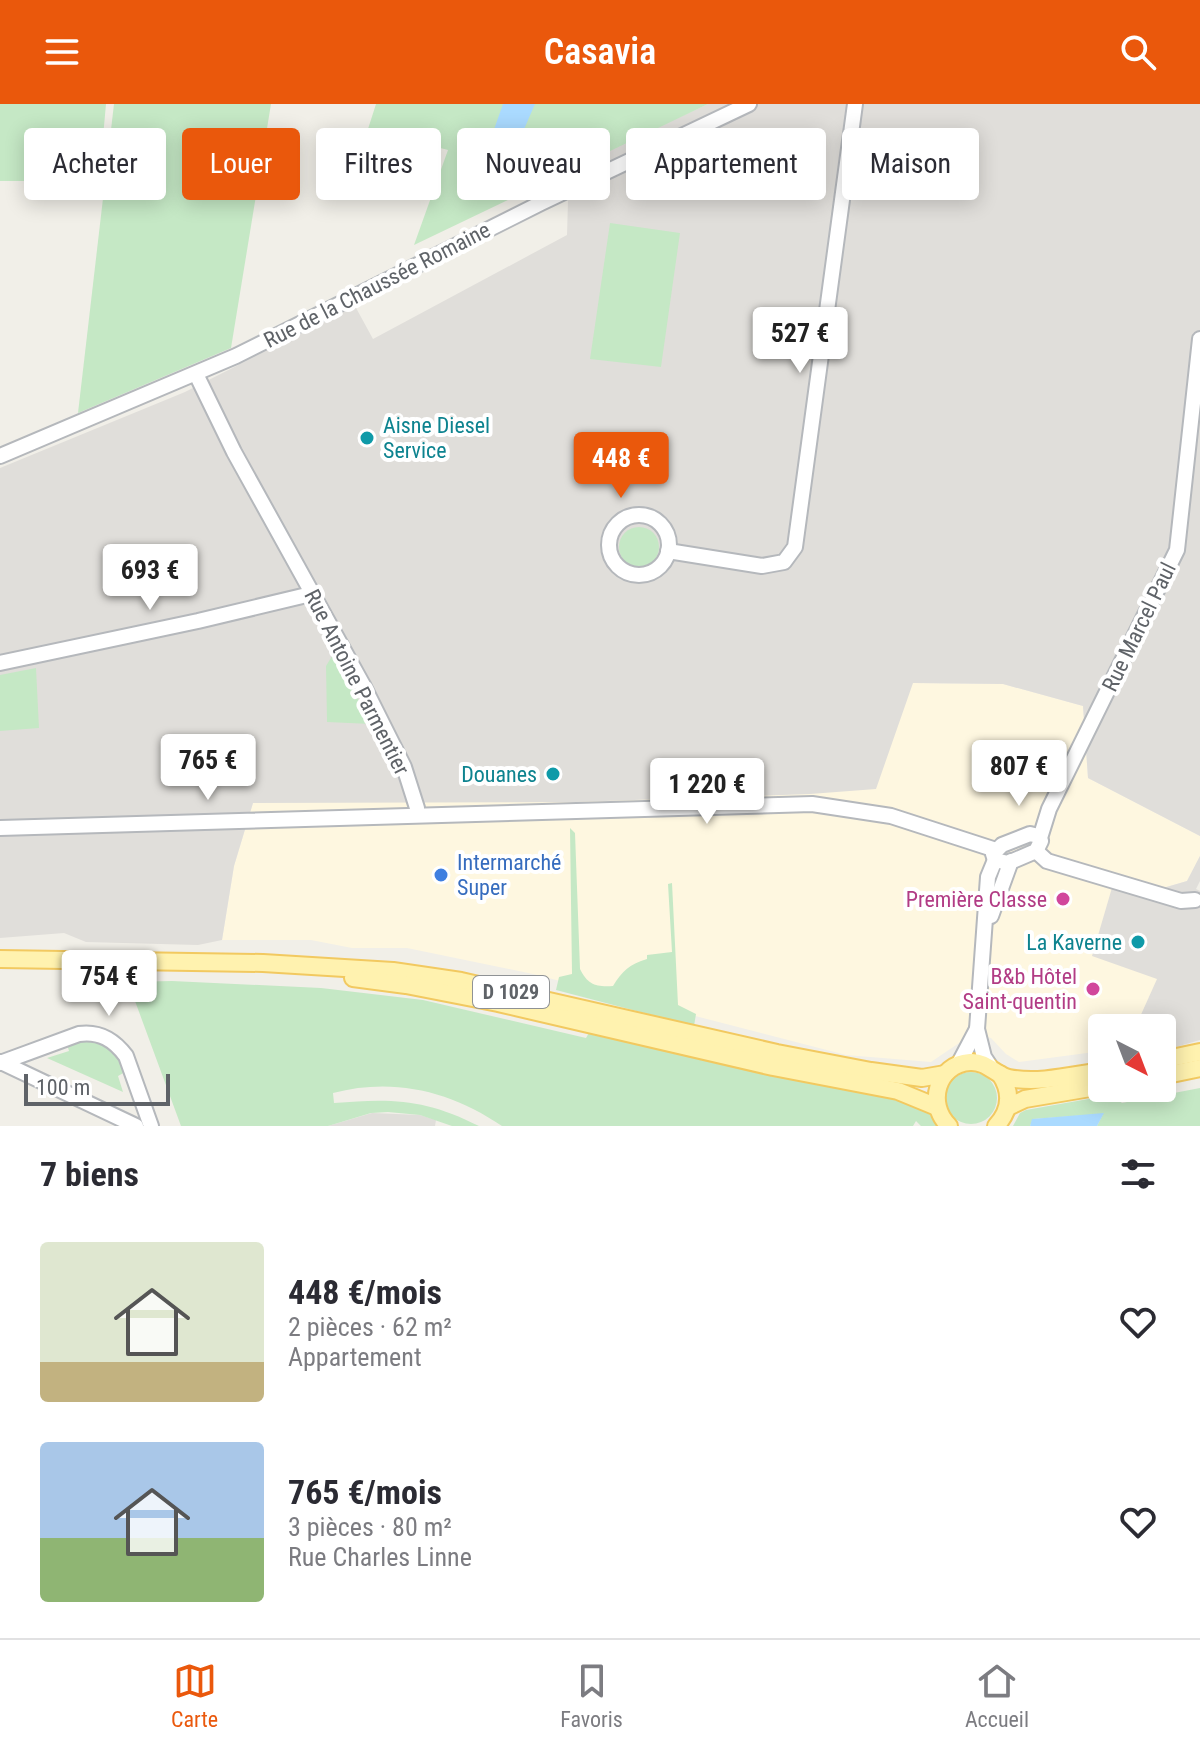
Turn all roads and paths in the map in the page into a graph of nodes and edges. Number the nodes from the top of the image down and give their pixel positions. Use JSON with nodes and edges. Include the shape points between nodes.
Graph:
{"nodes":[{"id":1,"x":749,"y":104,"type":"edge"},
{"id":2,"x":855,"y":104,"type":"edge"},
{"id":3,"x":1200,"y":339,"type":"edge"},
{"id":4,"x":196,"y":374,"type":"junction"},
{"id":5,"x":0,"y":456,"type":"edge"},
{"id":6,"x":668,"y":551,"type":"junction"},
{"id":7,"x":311,"y":594,"type":"junction"},
{"id":8,"x":0,"y":663,"type":"edge"},
{"id":9,"x":1049,"y":809,"type":"junction"},
{"id":10,"x":417,"y":815,"type":"junction"},
{"id":11,"x":0,"y":828,"type":"edge"},
{"id":12,"x":1024,"y":836,"type":"junction"},
{"id":13,"x":1038,"y":845,"type":"junction"},
{"id":14,"x":995,"y":855,"type":"junction"},
{"id":15,"x":1011,"y":861,"type":"junction"},
{"id":16,"x":1195,"y":900,"type":"dead end"},
{"id":17,"x":986,"y":932,"type":"junction"},
{"id":18,"x":0,"y":963,"type":"edge"},
{"id":19,"x":977,"y":1029,"type":"junction"},
{"id":20,"x":1200,"y":1051,"type":"edge"},
{"id":21,"x":1176,"y":1057,"type":"edge"},
{"id":22,"x":0,"y":1062,"type":"edge"},
{"id":23,"x":1200,"y":1068,"type":"edge"},
{"id":24,"x":951,"y":1070,"type":"junction"},
{"id":25,"x":995,"y":1070,"type":"junction"},
{"id":26,"x":1088,"y":1073,"type":"edge"},
{"id":27,"x":1176,"y":1073,"type":"edge"},
{"id":28,"x":1088,"y":1088,"type":"edge"},
{"id":29,"x":937,"y":1107,"type":"junction"},
{"id":30,"x":1008,"y":1107,"type":"junction"},
{"id":31,"x":136,"y":1126,"type":"edge"},
{"id":32,"x":151,"y":1126,"type":"edge"},
{"id":33,"x":949,"y":1126,"type":"edge"},
{"id":34,"x":996,"y":1126,"type":"edge"}],
"edges":[{"from":1,"to":4,"type":"street","name":"Rue de la Chaussée Romaine"},
{"from":2,"to":6,"type":"street","via":[[795,547],[784,562],[762,566]]},
{"from":3,"to":9,"type":"street","name":"Rue Marcel Paul","via":[[1177,550]]},
{"from":4,"to":5,"type":"street","name":"Rue de la Chaussée Romaine"},
{"from":4,"to":7,"type":"street","name":"Rue Antoine Parmentier"},
{"from":6,"to":6,"type":"street","via":[[665,531],[641,515],[622,520],[609,544],[614,563],[630,574],[658,568]]},
{"from":7,"to":8,"type":"street"},
{"from":7,"to":10,"type":"street","name":"Rue Antoine Parmentier","via":[[404,767]]},
{"from":9,"to":12,"type":"street"},
{"from":9,"to":13,"type":"street"},
{"from":10,"to":11,"type":"street"},
{"from":10,"to":14,"type":"street","via":[[824,805],[891,816]]},
{"from":12,"to":13,"type":"street","via":[[1030,834]]},
{"from":12,"to":14,"type":"street"},
{"from":13,"to":15,"type":"street"},
{"from":13,"to":16,"type":"street","via":[[1047,861],[1181,901]]},
{"from":14,"to":15,"type":"street","via":[[1002,863]]},
{"from":14,"to":17,"type":"street","via":[[988,877]]},
{"from":15,"to":17,"type":"street"},
{"from":17,"to":19,"type":"street"},
{"from":18,"to":24,"type":"main road","number":"D 1029","via":[[263,963],[393,971],[461,981],[871,1071],[922,1078]]},
{"from":18,"to":29,"type":"main road","number":"D 1029","via":[[363,978],[898,1091]]},
{"from":19,"to":24,"type":"street"},
{"from":19,"to":25,"type":"street","via":[[984,1057]]},
{"from":20,"to":21,"type":"main road"},
{"from":22,"to":31,"type":"street"},
{"from":22,"to":32,"type":"street","via":[[79,1034],[105,1037],[126,1056]]},
{"from":23,"to":27,"type":"main road"},
{"from":24,"to":25,"type":"main road","via":[[979,1062]]},
{"from":24,"to":29,"type":"main road","via":[[936,1093]]},
{"from":25,"to":26,"type":"main road","via":[[1008,1078],[1040,1079]]},
{"from":25,"to":30,"type":"main road","via":[[1008,1090]]},
{"from":28,"to":30,"type":"main road"},
{"from":29,"to":33,"type":"main road"},
{"from":30,"to":34,"type":"main road"}]}
